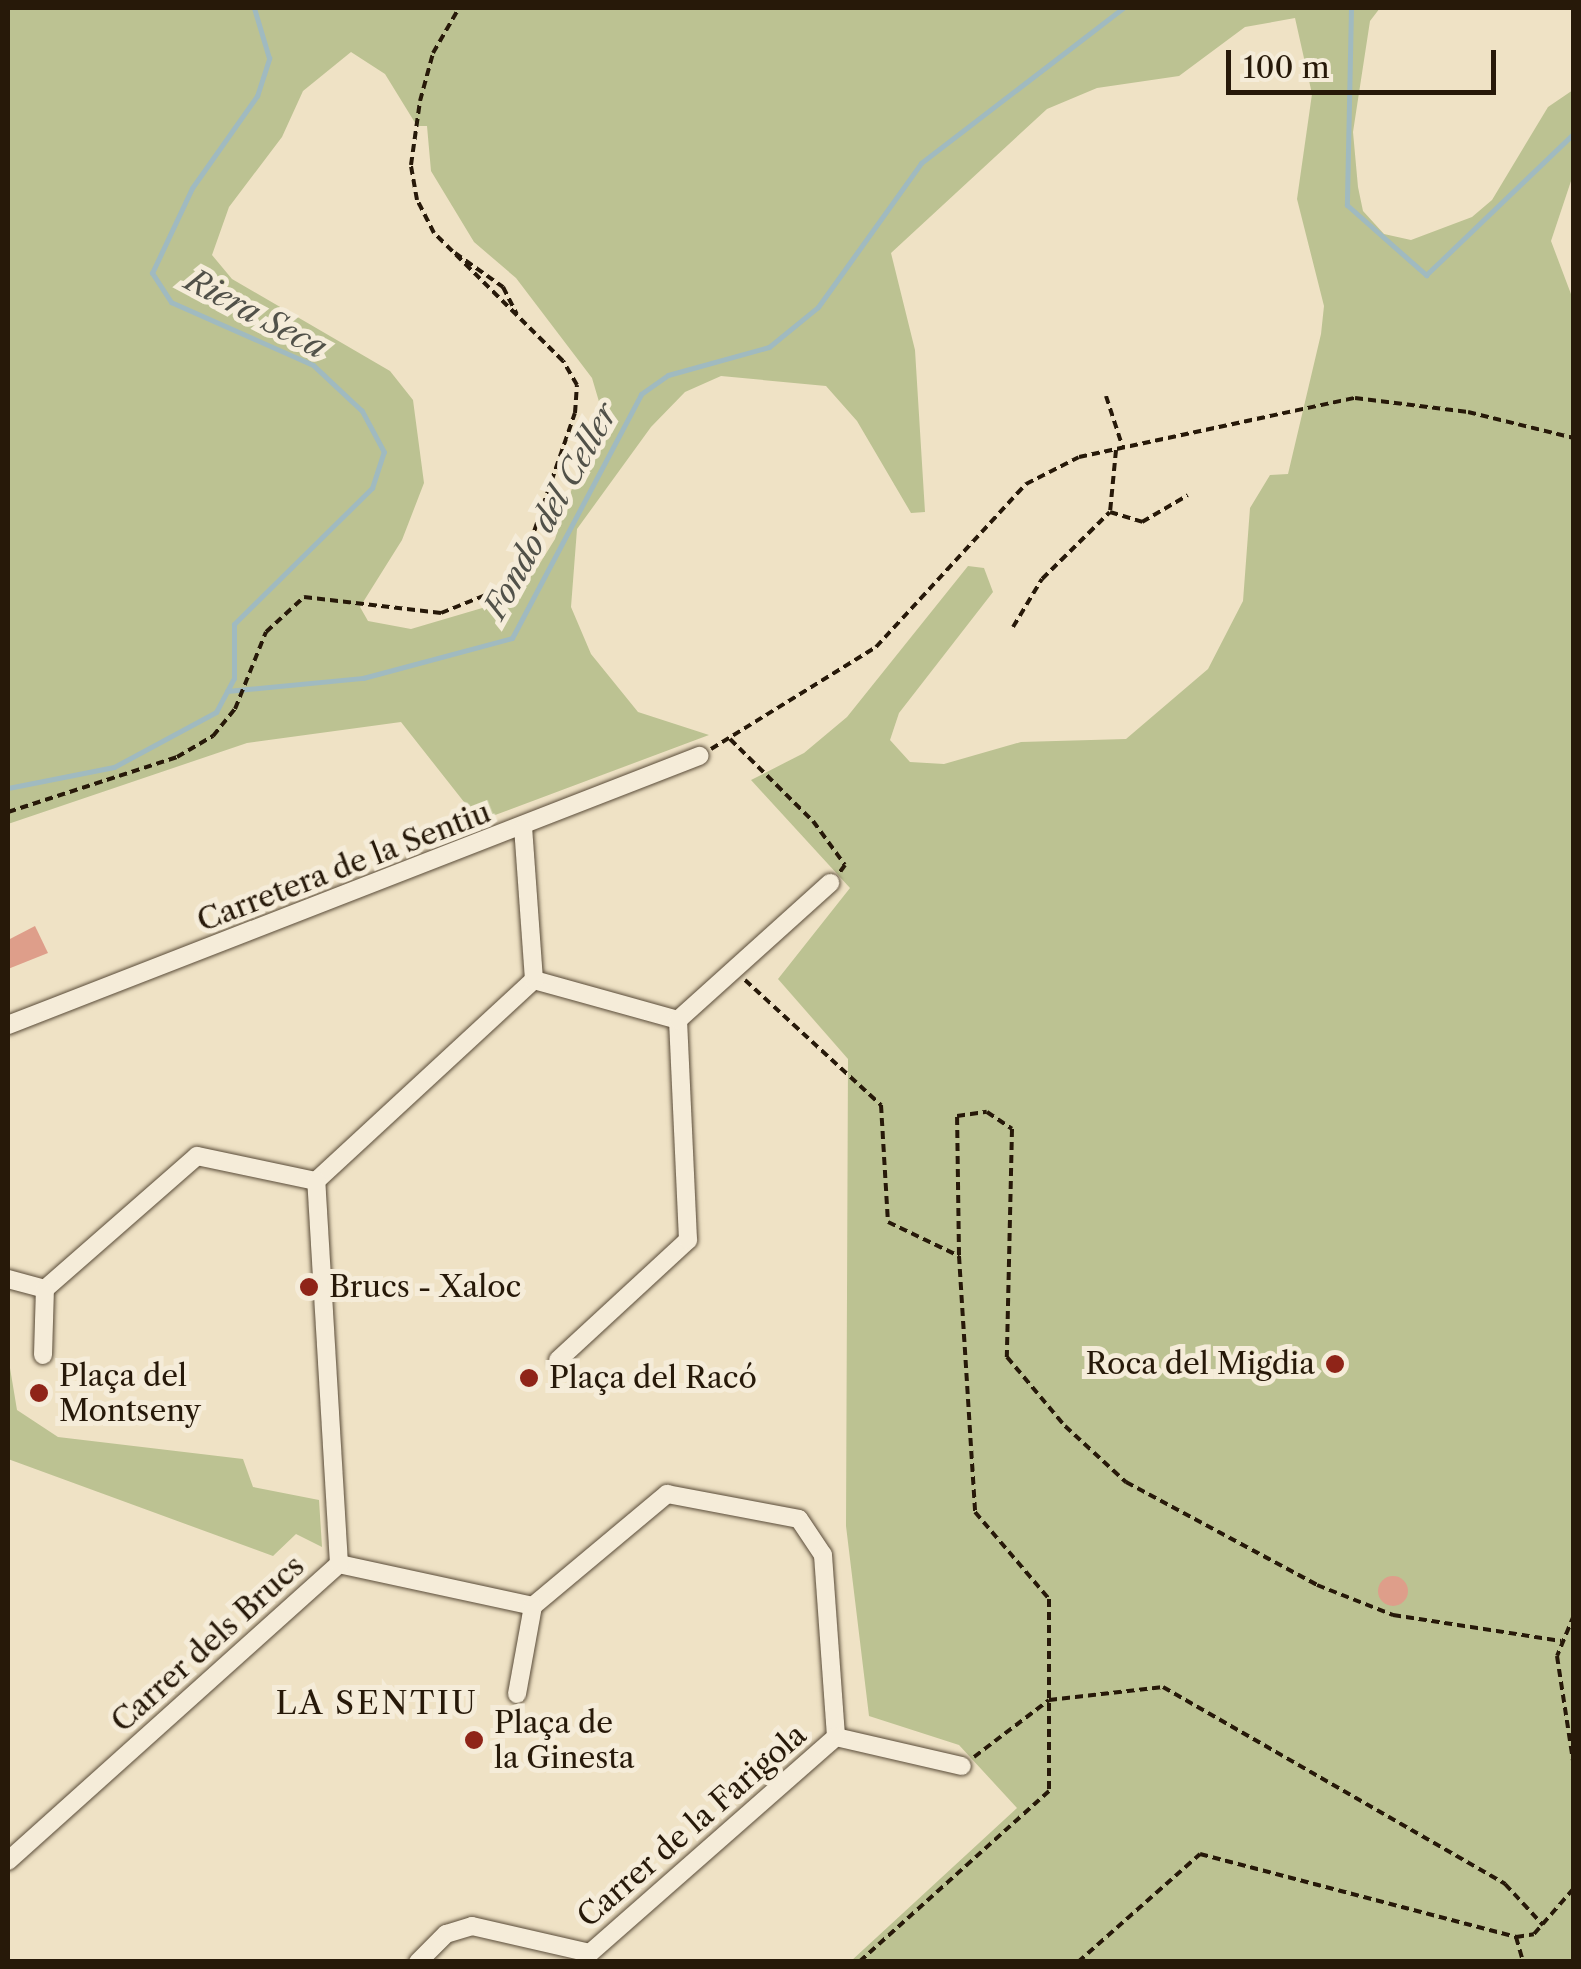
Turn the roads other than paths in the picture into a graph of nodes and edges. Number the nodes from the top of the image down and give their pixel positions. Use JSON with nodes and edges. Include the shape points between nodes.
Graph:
{"nodes":[{"id":1,"x":699,"y":756,"type":"road end"},
{"id":2,"x":522,"y":828,"type":"junction"},
{"id":3,"x":830,"y":882,"type":"road end"},
{"id":4,"x":534,"y":980,"type":"junction"},
{"id":5,"x":678,"y":1020,"type":"junction"},
{"id":6,"x":8,"y":1024,"type":"edge"},
{"id":7,"x":316,"y":1180,"type":"junction"},
{"id":8,"x":8,"y":1279,"type":"edge"},
{"id":9,"x":46,"y":1288,"type":"junction"},
{"id":10,"x":43,"y":1355,"type":"dead end"},
{"id":11,"x":558,"y":1360,"type":"dead end"},
{"id":12,"x":338,"y":1564,"type":"junction"},
{"id":13,"x":533,"y":1606,"type":"junction"},
{"id":14,"x":517,"y":1694,"type":"dead end"},
{"id":15,"x":836,"y":1736,"type":"junction"},
{"id":16,"x":962,"y":1766,"type":"road end"},
{"id":17,"x":8,"y":1862,"type":"edge"},
{"id":18,"x":590,"y":1957,"type":"edge"},
{"id":19,"x":418,"y":1962,"type":"edge"}],
"edges":[{"from":1,"to":2,"type":"street","name":"Carretera de la Sentiu"},
{"from":2,"to":4,"type":"street"},
{"from":2,"to":6,"type":"street","name":"Carretera de la Sentiu"},
{"from":3,"to":5,"type":"street"},
{"from":4,"to":5,"type":"street"},
{"from":4,"to":7,"type":"street"},
{"from":5,"to":11,"type":"street","via":[[688,1240]]},
{"from":7,"to":9,"type":"street","via":[[197,1156]]},
{"from":7,"to":12,"type":"street","name":"Carrer dels Brucs"},
{"from":8,"to":9,"type":"street"},
{"from":9,"to":10,"type":"street"},
{"from":12,"to":13,"type":"street"},
{"from":12,"to":17,"type":"street","name":"Carrer dels Brucs"},
{"from":13,"to":14,"type":"street"},
{"from":13,"to":15,"type":"street","via":[[667,1494],[800,1519],[823,1554]]},
{"from":15,"to":16,"type":"street"},
{"from":15,"to":18,"type":"street","name":"Carrer de la Farigola"},
{"from":18,"to":19,"type":"street","name":"Carrer de la Farigola","via":[[472,1926],[446,1934]]}]}
